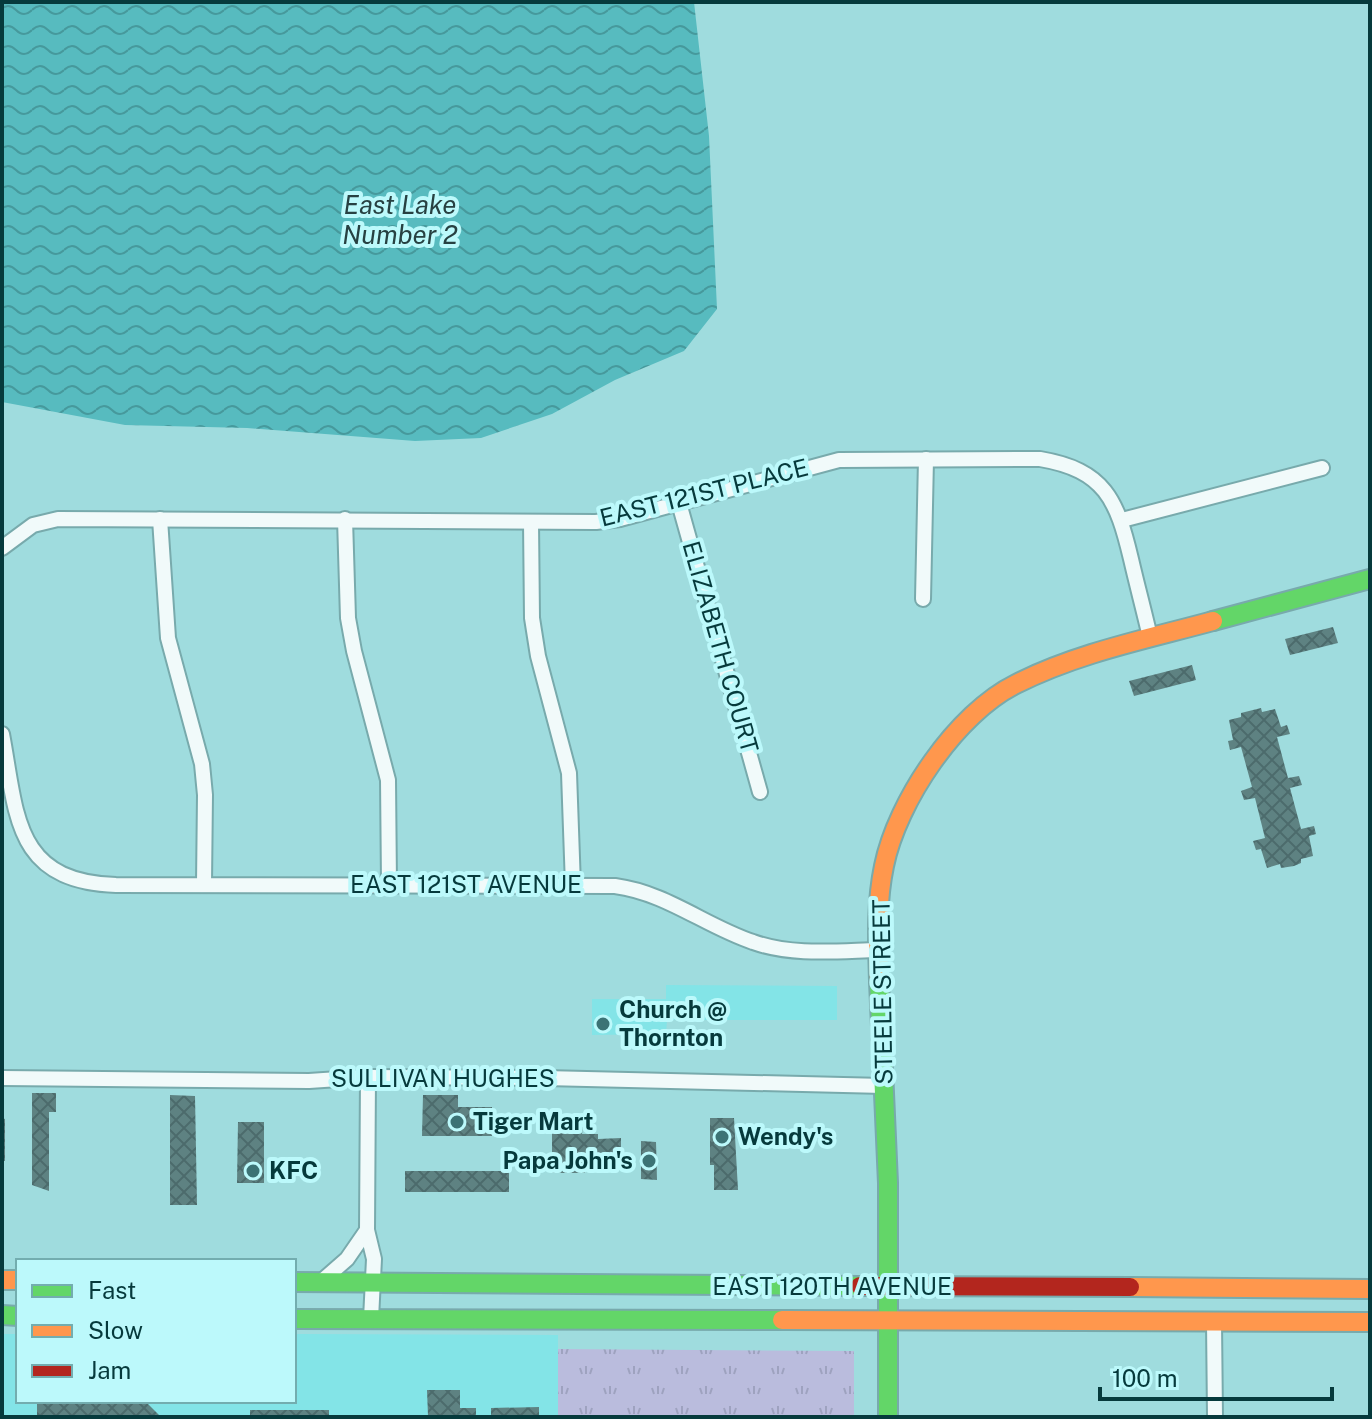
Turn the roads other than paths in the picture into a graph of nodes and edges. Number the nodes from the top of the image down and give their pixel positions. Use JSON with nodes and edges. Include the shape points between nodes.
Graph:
{"nodes":[{"id":1,"x":926,"y":459,"type":"junction"},
{"id":2,"x":1322,"y":468,"type":"dead end"},
{"id":3,"x":679,"y":503,"type":"junction"},
{"id":4,"x":160,"y":519,"type":"junction"},
{"id":5,"x":345,"y":519,"type":"junction"},
{"id":6,"x":1122,"y":520,"type":"junction"},
{"id":7,"x":531,"y":522,"type":"junction"},
{"id":8,"x":2,"y":547,"type":"edge"},
{"id":9,"x":1370,"y":579,"type":"edge"},
{"id":10,"x":923,"y":599,"type":"dead end"},
{"id":11,"x":1150,"y":637,"type":"junction"},
{"id":12,"x":2,"y":734,"type":"edge"},
{"id":13,"x":760,"y":792,"type":"dead end"},
{"id":14,"x":204,"y":883,"type":"junction"},
{"id":15,"x":389,"y":884,"type":"junction"},
{"id":16,"x":573,"y":886,"type":"junction"},
{"id":17,"x":878,"y":950,"type":"junction"},
{"id":18,"x":368,"y":1077,"type":"junction"},
{"id":19,"x":2,"y":1078,"type":"edge"},
{"id":20,"x":884,"y":1086,"type":"junction"},
{"id":21,"x":367,"y":1230,"type":"junction"},
{"id":22,"x":296,"y":1282,"type":"edge"},
{"id":23,"x":320,"y":1282,"type":"junction"},
{"id":24,"x":372,"y":1284,"type":"junction"},
{"id":25,"x":887,"y":1287,"type":"junction"},
{"id":26,"x":1370,"y":1289,"type":"edge"},
{"id":27,"x":296,"y":1319,"type":"edge"},
{"id":28,"x":371,"y":1319,"type":"junction"},
{"id":29,"x":887,"y":1322,"type":"junction"},
{"id":30,"x":1214,"y":1322,"type":"junction"},
{"id":31,"x":1370,"y":1322,"type":"edge"},
{"id":32,"x":888,"y":1417,"type":"edge"},
{"id":33,"x":1215,"y":1417,"type":"edge"}],
"edges":[{"from":1,"to":3,"type":"street","name":"EAST 121ST PLACE","via":[[839,460]]},
{"from":1,"to":6,"type":"street","name":"EAST 121ST PLACE","via":[[1058,462],[1096,480]]},
{"from":1,"to":10,"type":"street"},
{"from":2,"to":6,"type":"street"},
{"from":3,"to":7,"type":"street","name":"EAST 121ST PLACE","via":[[620,519]]},
{"from":3,"to":13,"type":"street","name":"ELIZABETH COURT"},
{"from":4,"to":5,"type":"street","name":"EAST 121ST PLACE"},
{"from":4,"to":8,"type":"street","name":"EAST 121ST PLACE","via":[[48,520]]},
{"from":4,"to":14,"type":"street","via":[[168,638],[202,764]]},
{"from":5,"to":7,"type":"street","name":"EAST 121ST PLACE"},
{"from":5,"to":15,"type":"street","via":[[348,618],[388,780]]},
{"from":6,"to":11,"type":"street","name":"EAST 121ST PLACE"},
{"from":7,"to":16,"type":"street","via":[[532,618],[569,773]]},
{"from":9,"to":11,"type":"main road","name":"STEELE STREET"},
{"from":11,"to":17,"type":"main road","name":"STEELE STREET","via":[[1061,664],[1015,684],[976,711],[928,769],[892,838],[881,880]]},
{"from":12,"to":14,"type":"street","name":"EAST 121ST AVENUE","via":[[20,827],[47,863],[76,880],[98,884]]},
{"from":14,"to":15,"type":"street","name":"EAST 121ST AVENUE"},
{"from":15,"to":16,"type":"street","name":"EAST 121ST AVENUE"},
{"from":16,"to":17,"type":"street","name":"EAST 121ST AVENUE","via":[[648,892],[768,947]]},
{"from":17,"to":20,"type":"main road","name":"STEELE STREET"},
{"from":18,"to":19,"type":"street","name":"SULLIVAN HUGHES"},
{"from":18,"to":20,"type":"street","name":"SULLIVAN HUGHES"},
{"from":18,"to":21,"type":"street"},
{"from":20,"to":25,"type":"main road","name":"STEELE STREET"},
{"from":21,"to":23,"type":"street","via":[[347,1259]]},
{"from":21,"to":24,"type":"street","via":[[374,1259]]},
{"from":22,"to":23,"type":"main road","name":"EAST 120TH AVENUE"},
{"from":23,"to":24,"type":"main road","name":"EAST 120TH AVENUE"},
{"from":24,"to":25,"type":"main road","name":"EAST 120TH AVENUE"},
{"from":24,"to":28,"type":"street"},
{"from":25,"to":26,"type":"main road","name":"EAST 120TH AVENUE"},
{"from":25,"to":29,"type":"main road","name":"STEELE STREET"},
{"from":27,"to":28,"type":"main road","name":"EAST 120TH AVENUE"},
{"from":28,"to":29,"type":"main road","name":"EAST 120TH AVENUE"},
{"from":29,"to":30,"type":"main road","name":"EAST 120TH AVENUE"},
{"from":29,"to":32,"type":"main road","name":"STEELE STREET"},
{"from":30,"to":31,"type":"main road","name":"EAST 120TH AVENUE"},
{"from":30,"to":33,"type":"street"}]}
